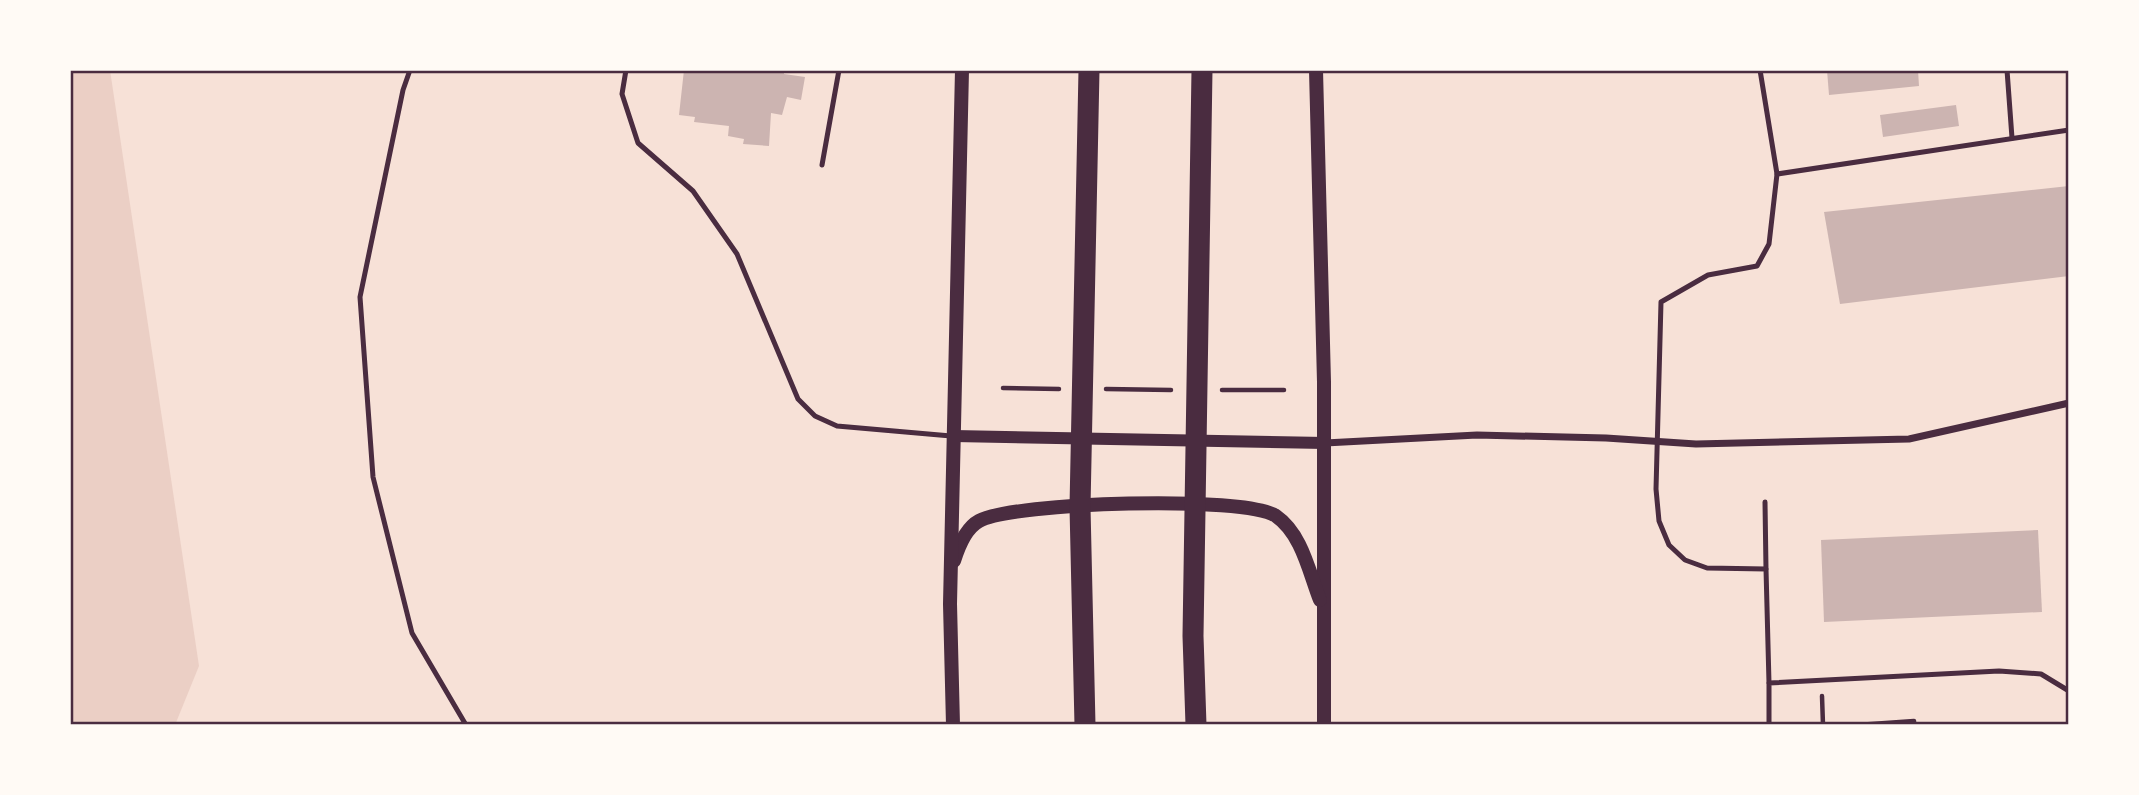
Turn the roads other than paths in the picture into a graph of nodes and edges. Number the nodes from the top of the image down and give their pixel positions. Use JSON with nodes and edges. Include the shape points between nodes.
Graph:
{"nodes":[{"id":1,"x":410,"y":70,"type":"edge"},
{"id":2,"x":626,"y":70,"type":"edge"},
{"id":3,"x":839,"y":70,"type":"edge"},
{"id":4,"x":962,"y":70,"type":"edge"},
{"id":5,"x":1074,"y":70,"type":"edge"},
{"id":6,"x":1089,"y":70,"type":"edge"},
{"id":7,"x":1202,"y":70,"type":"edge"},
{"id":8,"x":1316,"y":70,"type":"edge"},
{"id":9,"x":1760,"y":70,"type":"edge"},
{"id":10,"x":2007,"y":70,"type":"edge"},
{"id":11,"x":2069,"y":130,"type":"edge"},
{"id":12,"x":2012,"y":138,"type":"junction"},
{"id":13,"x":822,"y":165,"type":"dead end"},
{"id":14,"x":1777,"y":174,"type":"junction"},
{"id":15,"x":1086,"y":237,"type":"junction"},
{"id":16,"x":2069,"y":403,"type":"edge"},
{"id":17,"x":954,"y":436,"type":"junction"},
{"id":18,"x":1658,"y":442,"type":"junction"},
{"id":19,"x":1325,"y":443,"type":"junction"},
{"id":20,"x":1765,"y":502,"type":"dead end"},
{"id":21,"x":1766,"y":569,"type":"junction"},
{"id":22,"x":950,"y":604,"type":"junction"},
{"id":23,"x":1323,"y":609,"type":"junction"},
{"id":24,"x":1769,"y":683,"type":"junction"},
{"id":25,"x":2069,"y":691,"type":"edge"},
{"id":26,"x":466,"y":725,"type":"edge"},
{"id":27,"x":953,"y":725,"type":"edge"},
{"id":28,"x":1085,"y":725,"type":"edge"},
{"id":29,"x":1196,"y":725,"type":"edge"},
{"id":30,"x":1324,"y":725,"type":"edge"},
{"id":31,"x":1769,"y":725,"type":"edge"}],
"edges":[{"from":1,"to":26,"type":"lane","via":[[360,297],[373,477],[412,633]]},
{"from":2,"to":17,"type":"lane","via":[[622,94],[638,143],[693,191],[737,254],[797,399],[815,416],[837,426]]},
{"from":3,"to":13,"type":"lane"},
{"from":4,"to":17,"type":"main road"},
{"from":5,"to":15,"type":"highway"},
{"from":6,"to":15,"type":"highway"},
{"from":7,"to":29,"type":"highway"},
{"from":8,"to":19,"type":"main road"},
{"from":9,"to":14,"type":"lane"},
{"from":10,"to":12,"type":"lane"},
{"from":11,"to":12,"type":"lane"},
{"from":12,"to":14,"type":"lane"},
{"from":14,"to":18,"type":"lane","via":[[1769,244],[1757,266],[1708,275],[1661,302]]},
{"from":15,"to":28,"type":"highway","via":[[1080,507]]},
{"from":16,"to":18,"type":"street","via":[[1909,439]]},
{"from":17,"to":19,"type":"street"},
{"from":17,"to":22,"type":"main road"},
{"from":18,"to":19,"type":"street","via":[[1477,435]]},
{"from":18,"to":21,"type":"lane","via":[[1658,510],[1669,545],[1685,560],[1707,568]]},
{"from":19,"to":23,"type":"main road"},
{"from":20,"to":21,"type":"lane"},
{"from":21,"to":24,"type":"lane"},
{"from":22,"to":23,"type":"main road","via":[[955,558],[976,522],[993,514],[1041,506],[1137,504],[1239,506],[1275,515],[1297,538]]},
{"from":22,"to":27,"type":"main road"},
{"from":23,"to":30,"type":"main road"},
{"from":24,"to":25,"type":"lane","via":[[1999,671],[2041,674]]},
{"from":24,"to":31,"type":"lane"}]}
